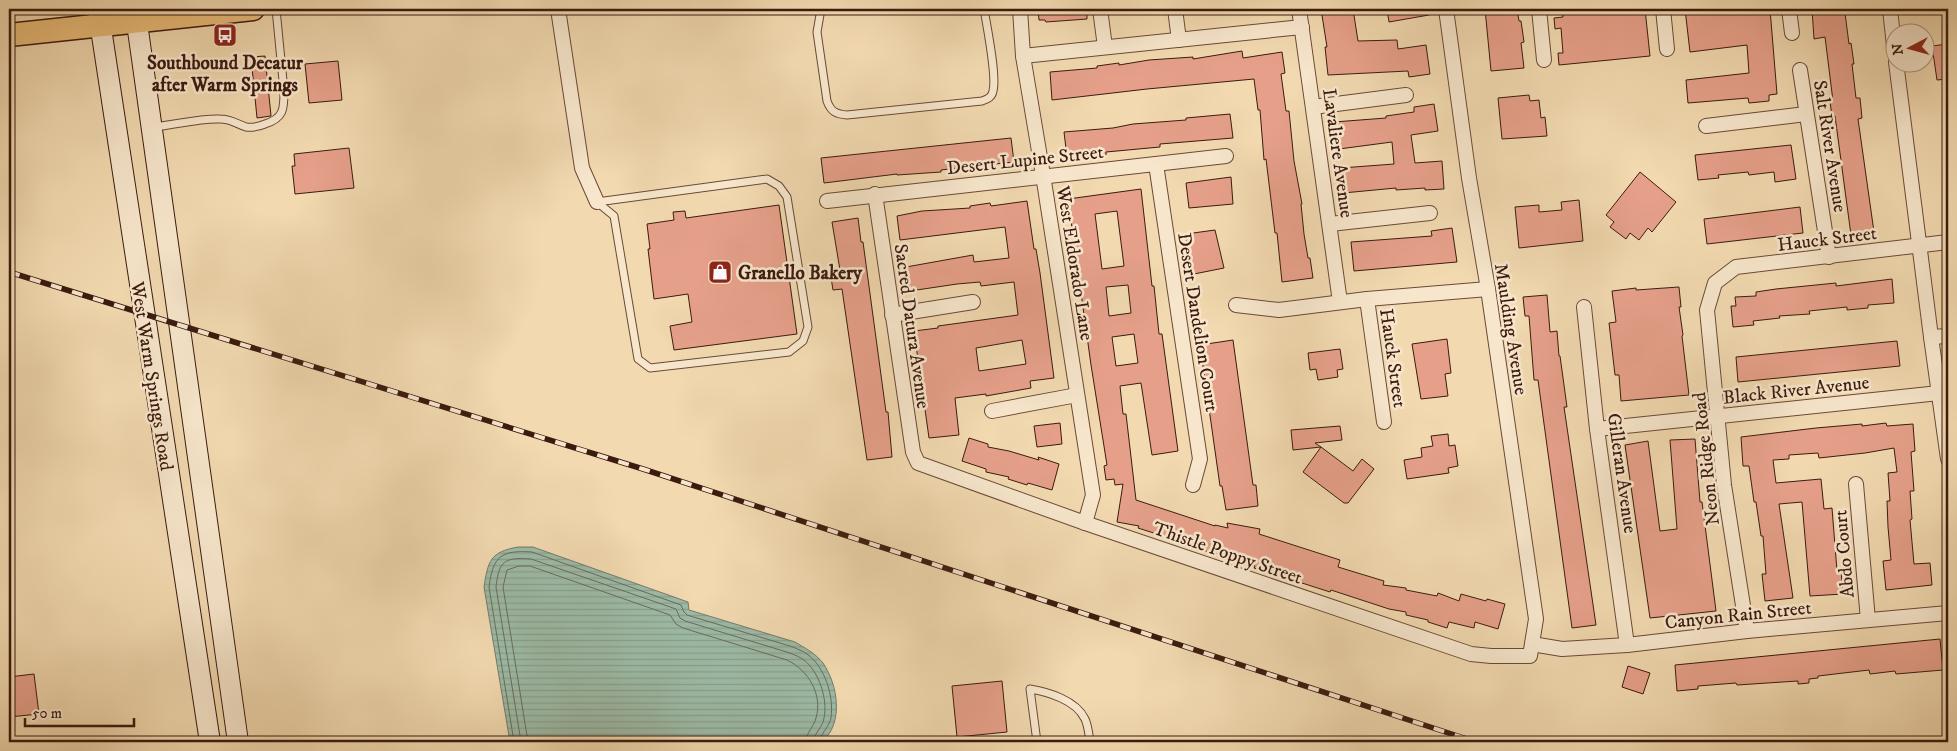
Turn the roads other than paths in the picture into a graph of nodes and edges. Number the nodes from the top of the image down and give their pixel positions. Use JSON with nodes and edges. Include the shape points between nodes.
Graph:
{"nodes":[{"id":1,"x":252,"y":9,"type":"edge"},
{"id":2,"x":276,"y":9,"type":"edge"},
{"id":3,"x":558,"y":9,"type":"edge"},
{"id":4,"x":821,"y":9,"type":"edge"},
{"id":5,"x":984,"y":9,"type":"edge"},
{"id":6,"x":1020,"y":9,"type":"edge"},
{"id":7,"x":1100,"y":9,"type":"edge"},
{"id":8,"x":1175,"y":9,"type":"edge"},
{"id":9,"x":1299,"y":9,"type":"edge"},
{"id":10,"x":1446,"y":9,"type":"edge"},
{"id":11,"x":1538,"y":9,"type":"edge"},
{"id":12,"x":1662,"y":9,"type":"edge"},
{"id":13,"x":1789,"y":9,"type":"edge"},
{"id":14,"x":1890,"y":9,"type":"edge"},
{"id":15,"x":136,"y":16,"type":"edge"},
{"id":16,"x":98,"y":17,"type":"edge"},
{"id":17,"x":1891,"y":22,"type":"edge"},
{"id":18,"x":1302,"y":27,"type":"junction"},
{"id":19,"x":1792,"y":33,"type":"dead end"},
{"id":20,"x":9,"y":35,"type":"edge"},
{"id":21,"x":1179,"y":40,"type":"junction"},
{"id":22,"x":1105,"y":47,"type":"junction"},
{"id":23,"x":1667,"y":49,"type":"dead end"},
{"id":24,"x":1023,"y":56,"type":"junction"},
{"id":25,"x":1544,"y":60,"type":"dead end"},
{"id":26,"x":1800,"y":70,"type":"dead end"},
{"id":27,"x":1897,"y":72,"type":"edge"},
{"id":28,"x":1406,"y":95,"type":"dead end"},
{"id":29,"x":1313,"y":107,"type":"junction"},
{"id":30,"x":1806,"y":114,"type":"junction"},
{"id":31,"x":1706,"y":126,"type":"dead end"},
{"id":32,"x":151,"y":128,"type":"junction"},
{"id":33,"x":1226,"y":156,"type":"dead end"},
{"id":34,"x":1156,"y":164,"type":"junction"},
{"id":35,"x":1043,"y":175,"type":"junction"},
{"id":36,"x":875,"y":194,"type":"junction"},
{"id":37,"x":827,"y":201,"type":"dead end"},
{"id":38,"x":597,"y":202,"type":"junction"},
{"id":39,"x":1430,"y":213,"type":"dead end"},
{"id":40,"x":1330,"y":224,"type":"junction"},
{"id":41,"x":1948,"y":242,"type":"edge"},
{"id":42,"x":1919,"y":245,"type":"junction"},
{"id":43,"x":1829,"y":257,"type":"junction"},
{"id":44,"x":1715,"y":283,"type":"joint"},
{"id":45,"x":1488,"y":289,"type":"junction"},
{"id":46,"x":1367,"y":299,"type":"junction"},
{"id":47,"x":973,"y":302,"type":"dead end"},
{"id":48,"x":1340,"y":302,"type":"junction"},
{"id":49,"x":1236,"y":305,"type":"dead end"},
{"id":50,"x":1584,"y":307,"type":"dead end"},
{"id":51,"x":892,"y":315,"type":"junction"},
{"id":52,"x":1948,"y":336,"type":"edge"},
{"id":53,"x":1931,"y":337,"type":"junction"},
{"id":54,"x":1939,"y":393,"type":"junction"},
{"id":55,"x":1077,"y":395,"type":"junction"},
{"id":56,"x":992,"y":411,"type":"dead end"},
{"id":57,"x":1719,"y":416,"type":"junction"},
{"id":58,"x":1384,"y":422,"type":"dead end"},
{"id":59,"x":1597,"y":429,"type":"junction"},
{"id":60,"x":1948,"y":459,"type":"edge"},
{"id":61,"x":918,"y":463,"type":"joint"},
{"id":62,"x":1856,"y":484,"type":"dead end"},
{"id":63,"x":1193,"y":485,"type":"dead end"},
{"id":64,"x":1084,"y":523,"type":"junction"},
{"id":65,"x":1948,"y":613,"type":"edge"},
{"id":66,"x":1868,"y":620,"type":"junction"},
{"id":67,"x":1746,"y":631,"type":"junction"},
{"id":68,"x":1627,"y":645,"type":"junction"},
{"id":69,"x":1531,"y":650,"type":"junction"},
{"id":70,"x":210,"y":742,"type":"edge"},
{"id":71,"x":238,"y":742,"type":"edge"},
{"id":72,"x":1037,"y":742,"type":"edge"},
{"id":73,"x":1090,"y":742,"type":"edge"}],
"edges":[{"from":1,"to":15,"type":"main road"},
{"from":2,"to":32,"type":"lane","via":[[284,91],[284,104],[276,121],[248,128],[233,120],[219,118]]},
{"from":3,"to":38,"type":"street","via":[[582,168]]},
{"from":4,"to":5,"type":"lane","via":[[817,32],[827,101],[832,111],[847,116],[982,101],[990,97],[994,76]]},
{"from":6,"to":24,"type":"street","name":"West Eldorado Lane"},
{"from":7,"to":22,"type":"street"},
{"from":8,"to":21,"type":"street"},
{"from":9,"to":18,"type":"street","name":"Lavaliere Avenue"},
{"from":10,"to":45,"type":"street","name":"Maulding Avenue"},
{"from":11,"to":25,"type":"street"},
{"from":12,"to":23,"type":"street"},
{"from":13,"to":19,"type":"street"},
{"from":14,"to":17,"type":"street"},
{"from":15,"to":16,"type":"main road"},
{"from":15,"to":32,"type":"main road","name":"West Warm Springs Road"},
{"from":16,"to":20,"type":"main road"},
{"from":16,"to":70,"type":"main road","name":"West Warm Springs Road"},
{"from":18,"to":21,"type":"street"},
{"from":18,"to":29,"type":"street","name":"Lavaliere Avenue"},
{"from":21,"to":22,"type":"street"},
{"from":22,"to":24,"type":"street"},
{"from":24,"to":35,"type":"street","name":"West Eldorado Lane"},
{"from":26,"to":30,"type":"street","name":"Salt River Avenue"},
{"from":27,"to":42,"type":"street"},
{"from":28,"to":29,"type":"street"},
{"from":29,"to":40,"type":"street","name":"Lavaliere Avenue"},
{"from":30,"to":31,"type":"street"},
{"from":30,"to":43,"type":"street","name":"Salt River Avenue"},
{"from":32,"to":71,"type":"main road","name":"West Warm Springs Road"},
{"from":33,"to":34,"type":"street","name":"Desert Lupine Street"},
{"from":34,"to":35,"type":"street","name":"Desert Lupine Street"},
{"from":34,"to":63,"type":"street","name":"Desert Dandelion Court","via":[[1200,459]]},
{"from":35,"to":36,"type":"street","name":"Desert Lupine Street"},
{"from":35,"to":55,"type":"street","name":"West Eldorado Lane"},
{"from":36,"to":37,"type":"street","name":"Desert Lupine Street"},
{"from":36,"to":51,"type":"street","name":"Sacred Datura Avenue"},
{"from":38,"to":38,"type":"lane","via":[[767,179],[779,186],[787,197],[808,327],[803,341],[789,352],[650,368],[638,359],[614,216]]},
{"from":39,"to":40,"type":"street"},
{"from":40,"to":48,"type":"street","name":"Lavaliere Avenue"},
{"from":41,"to":42,"type":"street","name":"Hauck Street"},
{"from":42,"to":43,"type":"street","name":"Hauck Street"},
{"from":42,"to":53,"type":"street"},
{"from":43,"to":44,"type":"street","name":"Hauck Street","via":[[1736,267]]},
{"from":44,"to":57,"type":"street","name":"Neon Ridge Road","via":[[1707,310]]},
{"from":45,"to":46,"type":"street","name":"Hauck Street"},
{"from":45,"to":69,"type":"street","name":"Maulding Avenue","via":[[1536,619]]},
{"from":46,"to":48,"type":"street","name":"Hauck Street"},
{"from":46,"to":58,"type":"street","name":"Hauck Street"},
{"from":47,"to":51,"type":"street"},
{"from":48,"to":49,"type":"street","name":"Hauck Street","via":[[1279,310]]},
{"from":50,"to":59,"type":"street","name":"Gilleran Avenue"},
{"from":51,"to":61,"type":"street","name":"Sacred Datura Avenue","via":[[913,452]]},
{"from":52,"to":53,"type":"street"},
{"from":53,"to":54,"type":"street"},
{"from":54,"to":57,"type":"street","name":"Black River Avenue"},
{"from":54,"to":60,"type":"street"},
{"from":55,"to":56,"type":"street"},
{"from":55,"to":64,"type":"street","name":"West Eldorado Lane","via":[[1093,495]]},
{"from":57,"to":59,"type":"street","name":"Black River Avenue"},
{"from":57,"to":67,"type":"street","name":"Neon Ridge Road","via":[[1724,485]]},
{"from":59,"to":68,"type":"street","name":"Gilleran Avenue"},
{"from":61,"to":64,"type":"street","name":"Thistle Poppy Street"},
{"from":62,"to":66,"type":"street","name":"Abdo Court"},
{"from":64,"to":69,"type":"street","name":"Thistle Poppy Street","via":[[1471,654],[1491,656]]},
{"from":65,"to":66,"type":"street","name":"Canyon Rain Street"},
{"from":66,"to":67,"type":"street","name":"Canyon Rain Street"},
{"from":67,"to":68,"type":"street","name":"Canyon Rain Street"},
{"from":68,"to":69,"type":"street","name":"Canyon Rain Street"},
{"from":72,"to":73,"type":"lane","via":[[1030,689],[1045,691],[1070,703],[1085,718]]}]}
